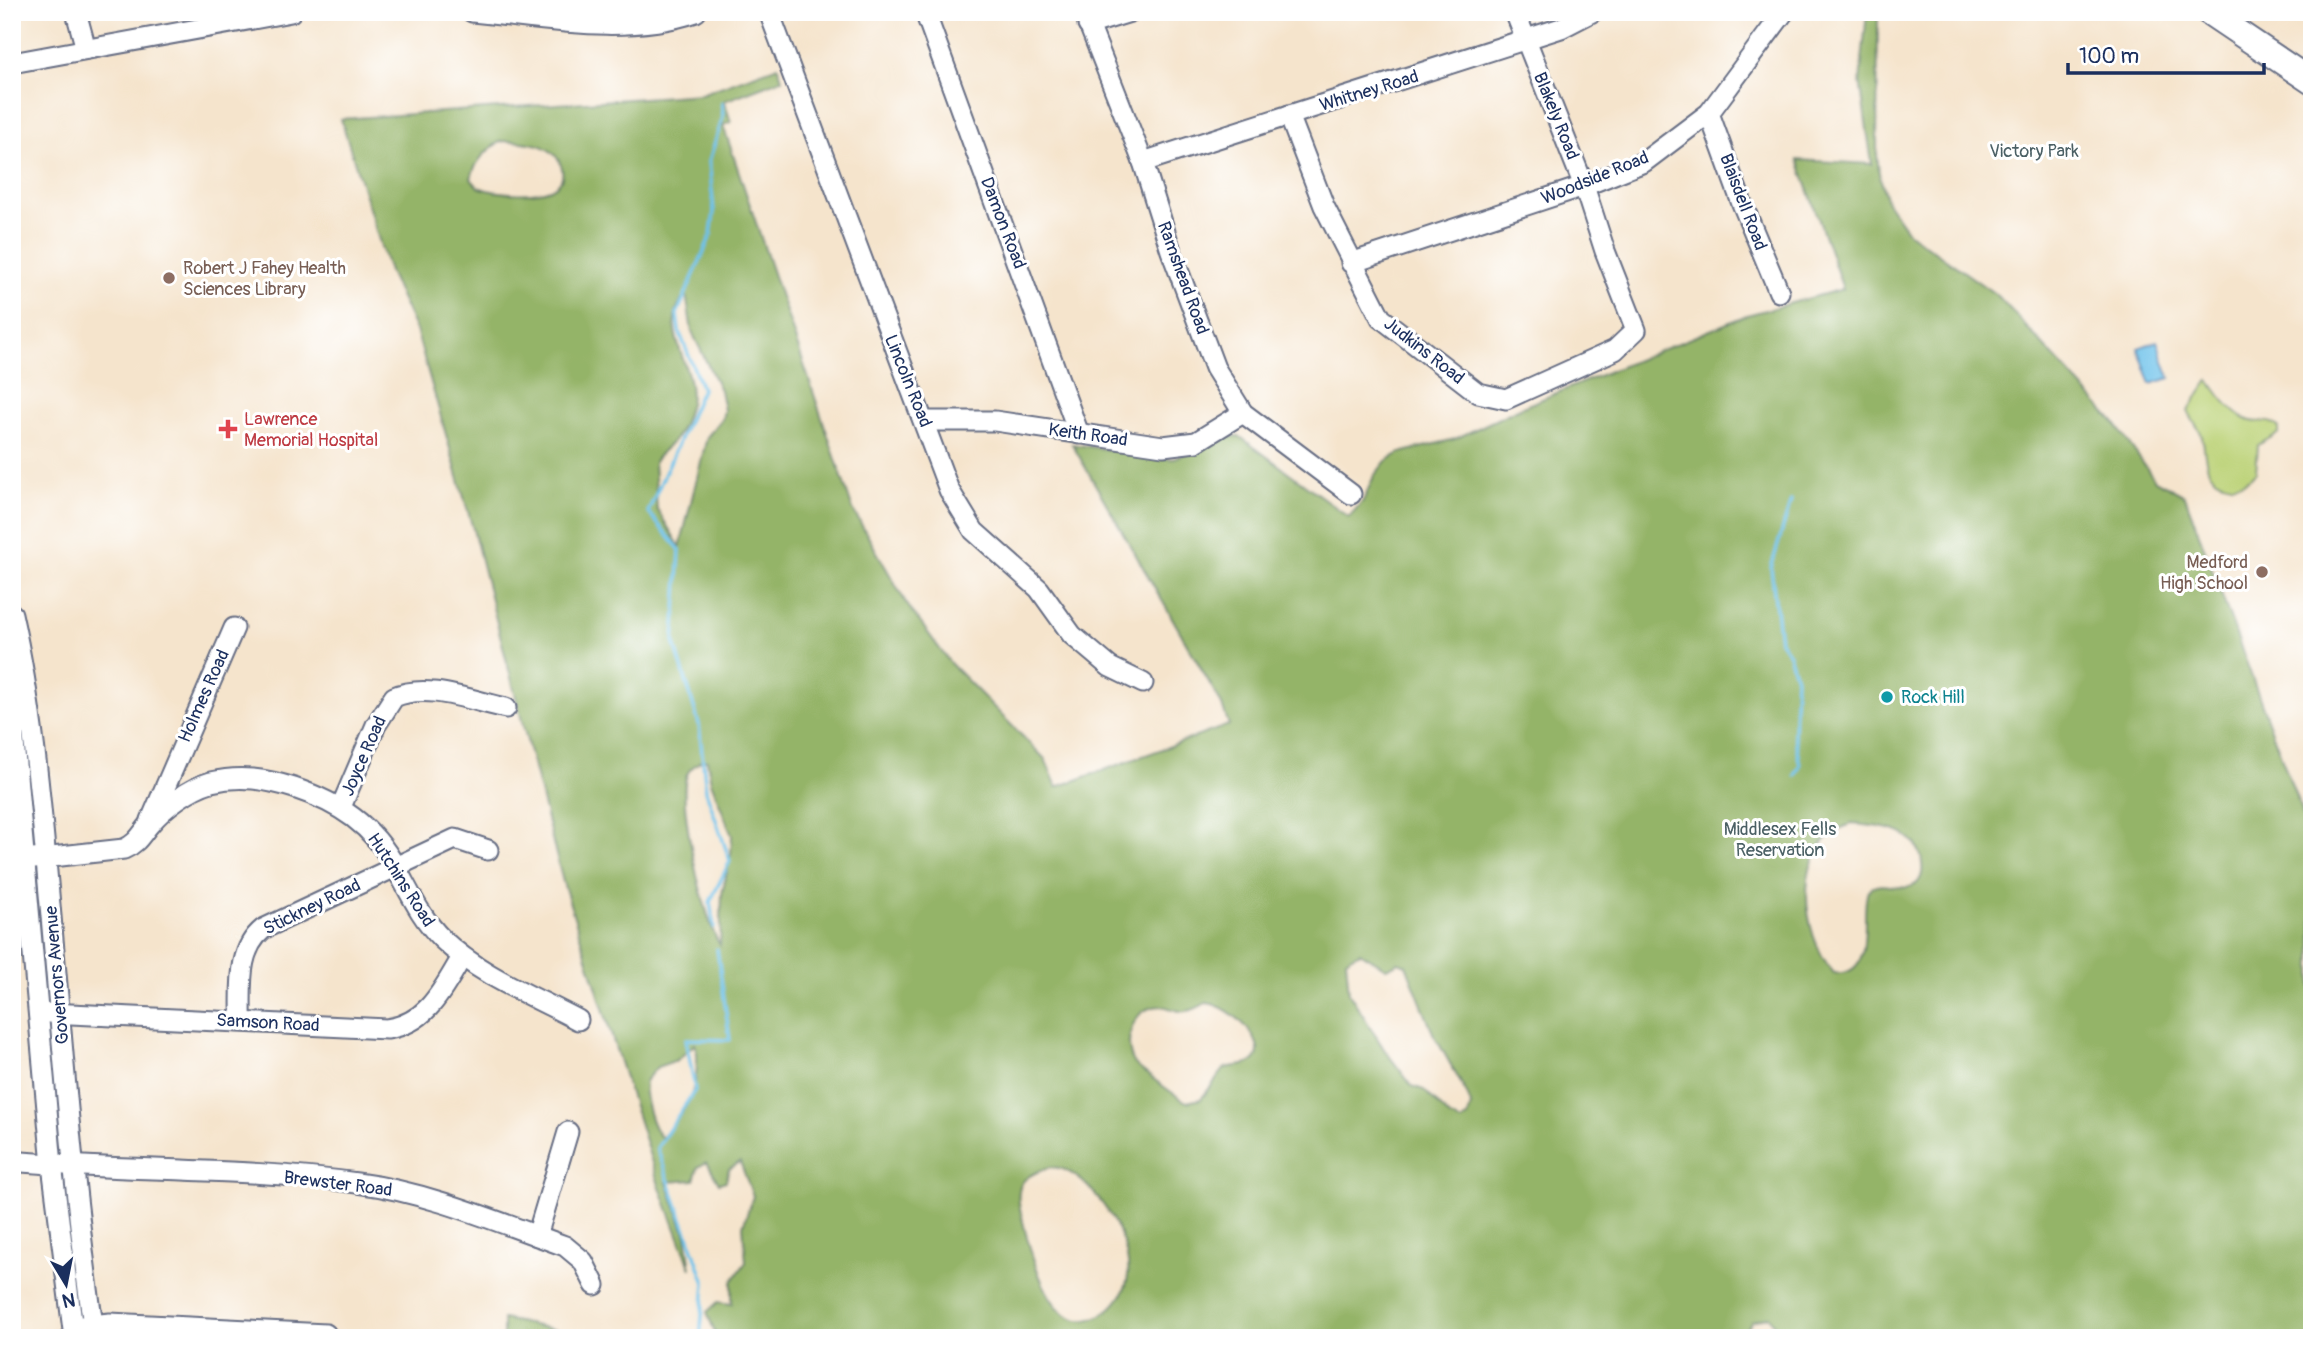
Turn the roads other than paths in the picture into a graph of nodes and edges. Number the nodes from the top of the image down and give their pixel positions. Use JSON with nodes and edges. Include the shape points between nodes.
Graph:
{"nodes":[{"id":1,"x":76,"y":12,"type":"edge"},
{"id":2,"x":291,"y":12,"type":"edge"},
{"id":3,"x":472,"y":12,"type":"edge"},
{"id":4,"x":696,"y":12,"type":"edge"},
{"id":5,"x":769,"y":12,"type":"edge"},
{"id":6,"x":925,"y":12,"type":"edge"},
{"id":7,"x":1130,"y":12,"type":"edge"},
{"id":8,"x":1515,"y":12,"type":"edge"},
{"id":9,"x":1592,"y":12,"type":"edge"},
{"id":10,"x":1784,"y":12,"type":"edge"},
{"id":11,"x":2208,"y":12,"type":"edge"},
{"id":12,"x":227,"y":17,"type":"edge"},
{"id":13,"x":1086,"y":19,"type":"edge"},
{"id":14,"x":1526,"y":40,"type":"junction"},
{"id":15,"x":86,"y":49,"type":"junction"},
{"id":16,"x":12,"y":63,"type":"edge"},
{"id":17,"x":2312,"y":82,"type":"edge"},
{"id":18,"x":1709,"y":113,"type":"junction"},
{"id":19,"x":1289,"y":115,"type":"junction"},
{"id":20,"x":1143,"y":162,"type":"junction"},
{"id":21,"x":1584,"y":186,"type":"junction"},
{"id":22,"x":1351,"y":263,"type":"junction"},
{"id":23,"x":1779,"y":292,"type":"dead end"},
{"id":24,"x":1629,"y":337,"type":"joint"},
{"id":25,"x":1243,"y":413,"type":"junction"},
{"id":26,"x":925,"y":421,"type":"junction"},
{"id":27,"x":1079,"y":434,"type":"junction"},
{"id":28,"x":1351,"y":494,"type":"dead end"},
{"id":29,"x":12,"y":614,"type":"edge"},
{"id":30,"x":234,"y":628,"type":"dead end"},
{"id":31,"x":1143,"y":683,"type":"dead end"},
{"id":32,"x":506,"y":708,"type":"dead end"},
{"id":33,"x":12,"y":720,"type":"edge"},
{"id":34,"x":175,"y":764,"type":"junction"},
{"id":35,"x":38,"y":774,"type":"junction"},
{"id":36,"x":208,"y":783,"type":"junction"},
{"id":37,"x":16,"y":790,"type":"edge"},
{"id":38,"x":341,"y":807,"type":"junction"},
{"id":39,"x":149,"y":825,"type":"junction"},
{"id":40,"x":488,"y":850,"type":"dead end"},
{"id":41,"x":46,"y":858,"type":"junction"},
{"id":42,"x":25,"y":860,"type":"junction"},
{"id":43,"x":396,"y":867,"type":"junction"},
{"id":44,"x":463,"y":957,"type":"junction"},
{"id":45,"x":60,"y":1013,"type":"junction"},
{"id":46,"x":39,"y":1014,"type":"junction"},
{"id":47,"x":578,"y":1020,"type":"dead end"},
{"id":48,"x":241,"y":1021,"type":"junction"},
{"id":49,"x":568,"y":1132,"type":"dead end"},
{"id":50,"x":12,"y":1161,"type":"edge"},
{"id":51,"x":52,"y":1165,"type":"junction"},
{"id":52,"x":75,"y":1166,"type":"junction"},
{"id":53,"x":537,"y":1236,"type":"junction"},
{"id":54,"x":595,"y":1285,"type":"dead end"},
{"id":55,"x":94,"y":1331,"type":"edge"},
{"id":56,"x":73,"y":1332,"type":"edge"},
{"id":57,"x":326,"y":1334,"type":"dead end"}],
"edges":[{"from":1,"to":15,"type":"street"},
{"from":2,"to":12,"type":"street"},
{"from":3,"to":4,"type":"street","via":[[632,26]]},
{"from":5,"to":26,"type":"street","name":"Lincoln Road"},
{"from":6,"to":27,"type":"street","name":"Damon Road"},
{"from":7,"to":13,"type":"street"},
{"from":8,"to":14,"type":"street","name":"Blakely Road"},
{"from":9,"to":14,"type":"street","name":"Whitney Road"},
{"from":10,"to":18,"type":"street","name":"Woodside Road"},
{"from":11,"to":17,"type":"main road"},
{"from":12,"to":15,"type":"street"},
{"from":13,"to":20,"type":"street","name":"Ramshead Road"},
{"from":14,"to":19,"type":"street","name":"Whitney Road"},
{"from":14,"to":21,"type":"street","name":"Blakely Road"},
{"from":15,"to":16,"type":"street"},
{"from":18,"to":21,"type":"street","name":"Woodside Road","via":[[1644,162]]},
{"from":18,"to":23,"type":"street","name":"Blaisdell Road"},
{"from":19,"to":20,"type":"street","name":"Whitney Road"},
{"from":19,"to":22,"type":"street","name":"Judkins Road"},
{"from":20,"to":25,"type":"street","name":"Ramshead Road","via":[[1216,368]]},
{"from":21,"to":22,"type":"street","name":"Woodside Road"},
{"from":21,"to":24,"type":"street","name":"Blakely Road","via":[[1636,330]]},
{"from":22,"to":24,"type":"street","name":"Judkins Road","via":[[1381,318],[1478,393],[1506,399],[1615,350]]},
{"from":25,"to":27,"type":"street","name":"Keith Road","via":[[1196,442],[1163,446]]},
{"from":25,"to":28,"type":"street","name":"Ramshead Road"},
{"from":26,"to":27,"type":"street","name":"Keith Road","via":[[995,421]]},
{"from":26,"to":31,"type":"street","name":"Lincoln Road","via":[[949,490],[974,531],[1039,589],[1072,635],[1111,667]]},
{"from":29,"to":35,"type":"street","name":"Governors Avenue","via":[[27,683]]},
{"from":30,"to":34,"type":"street","name":"Holmes Road"},
{"from":32,"to":38,"type":"street","name":"Joyce Road","via":[[423,691],[394,697],[376,725]]},
{"from":33,"to":37,"type":"street","name":"Governors Avenue"},
{"from":34,"to":36,"type":"street","name":"Holmes Road","via":[[186,775]]},
{"from":34,"to":39,"type":"street","name":"Holmes Road"},
{"from":35,"to":37,"type":"street"},
{"from":35,"to":41,"type":"street","name":"Governors Avenue"},
{"from":36,"to":38,"type":"street","name":"Hutchins Road","via":[[260,779]]},
{"from":36,"to":39,"type":"street","name":"Hutchins Road"},
{"from":37,"to":42,"type":"street","name":"Governors Avenue"},
{"from":38,"to":43,"type":"street","name":"Hutchins Road","via":[[366,827]]},
{"from":39,"to":41,"type":"street","name":"Hutchins Road","via":[[136,843],[124,849]]},
{"from":40,"to":43,"type":"street","name":"Stickney Road","via":[[455,839]]},
{"from":41,"to":42,"type":"street","name":"Hutchins Road"},
{"from":41,"to":45,"type":"street","name":"Governors Avenue"},
{"from":42,"to":46,"type":"street","name":"Governors Avenue"},
{"from":43,"to":44,"type":"street","name":"Hutchins Road","via":[[433,930]]},
{"from":43,"to":48,"type":"street","name":"Stickney Road","via":[[272,924],[256,936],[244,962]]},
{"from":44,"to":47,"type":"street","name":"Hutchins Road"},
{"from":44,"to":48,"type":"street","name":"Samson Road","via":[[433,1004],[400,1027]]},
{"from":45,"to":46,"type":"street","name":"Samson Road"},
{"from":45,"to":48,"type":"street","name":"Samson Road"},
{"from":45,"to":52,"type":"street","name":"Governors Avenue"},
{"from":46,"to":51,"type":"street","name":"Governors Avenue"},
{"from":49,"to":53,"type":"street"},
{"from":50,"to":51,"type":"street","name":"Brewster Road"},
{"from":51,"to":52,"type":"street","name":"Brewster Road"},
{"from":51,"to":56,"type":"street","name":"Governors Avenue"},
{"from":52,"to":53,"type":"street","name":"Brewster Road","via":[[356,1183],[416,1196]]},
{"from":52,"to":55,"type":"street","name":"Governors Avenue"},
{"from":53,"to":54,"type":"street","name":"Brewster Road","via":[[576,1253]]},
{"from":55,"to":56,"type":"street"},
{"from":55,"to":57,"type":"street"}]}
